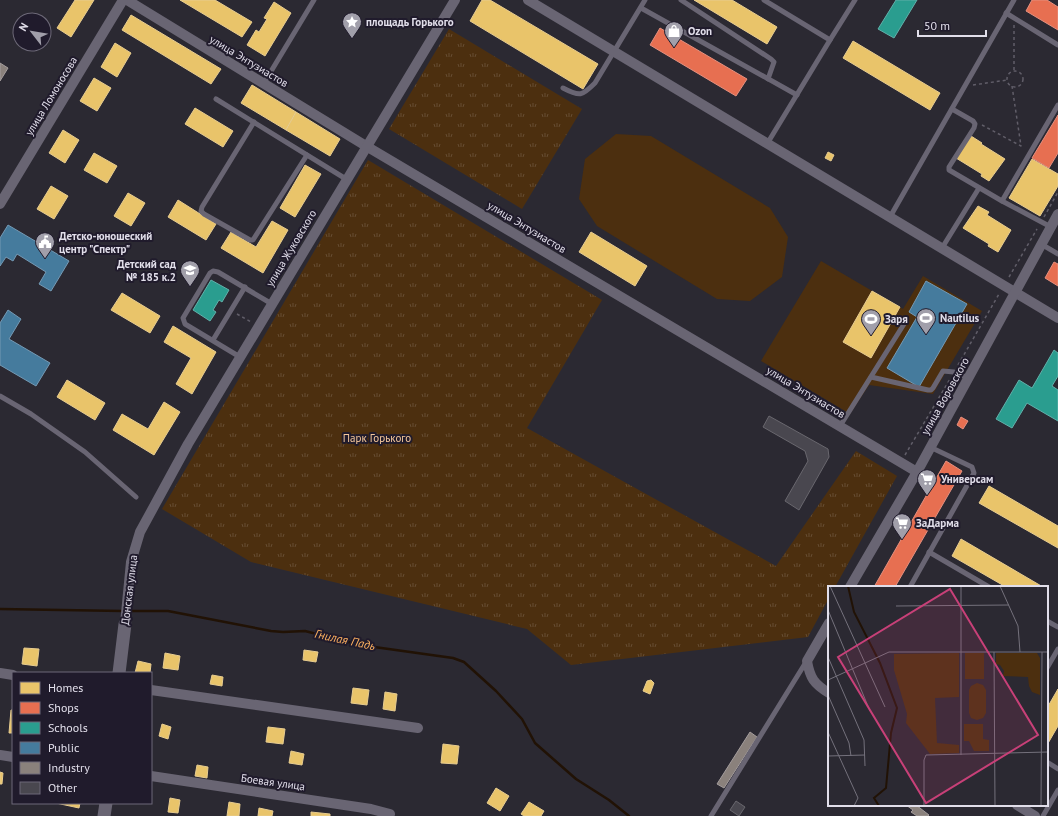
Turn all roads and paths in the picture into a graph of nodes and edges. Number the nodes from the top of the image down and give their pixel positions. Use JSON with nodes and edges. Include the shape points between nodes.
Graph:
{"nodes":[{"id":1,"x":123,"y":0,"type":"edge"},
{"id":2,"x":127,"y":0,"type":"edge"},
{"id":3,"x":314,"y":0,"type":"edge"},
{"id":4,"x":455,"y":0,"type":"edge"},
{"id":5,"x":528,"y":0,"type":"edge"},
{"id":6,"x":645,"y":0,"type":"edge"},
{"id":7,"x":681,"y":0,"type":"edge"},
{"id":8,"x":764,"y":0,"type":"edge"},
{"id":9,"x":855,"y":0,"type":"edge"},
{"id":10,"x":1014,"y":0,"type":"edge"},
{"id":11,"x":641,"y":8,"type":"junction"},
{"id":12,"x":1006,"y":13,"type":"junction"},
{"id":13,"x":1014,"y":18,"type":"junction"},
{"id":14,"x":830,"y":40,"type":"junction"},
{"id":15,"x":1058,"y":45,"type":"edge"},
{"id":16,"x":614,"y":52,"type":"junction"},
{"id":17,"x":1014,"y":70,"type":"junction"},
{"id":18,"x":768,"y":79,"type":"junction"},
{"id":19,"x":1007,"y":80,"type":"junction"},
{"id":20,"x":264,"y":83,"type":"junction"},
{"id":21,"x":965,"y":86,"type":"junction"},
{"id":22,"x":1012,"y":86,"type":"junction"},
{"id":23,"x":563,"y":88,"type":"dead end"},
{"id":24,"x":797,"y":95,"type":"junction"},
{"id":25,"x":216,"y":99,"type":"dead end"},
{"id":26,"x":1058,"y":105,"type":"edge"},
{"id":27,"x":952,"y":109,"type":"junction"},
{"id":28,"x":973,"y":120,"type":"junction"},
{"id":29,"x":254,"y":122,"type":"junction"},
{"id":30,"x":767,"y":144,"type":"junction"},
{"id":31,"x":366,"y":146,"type":"junction"},
{"id":32,"x":307,"y":155,"type":"junction"},
{"id":33,"x":346,"y":179,"type":"junction"},
{"id":34,"x":979,"y":188,"type":"junction"},
{"id":35,"x":1058,"y":192,"type":"edge"},
{"id":36,"x":1002,"y":201,"type":"junction"},
{"id":37,"x":0,"y":204,"type":"edge"},
{"id":38,"x":1058,"y":214,"type":"edge"},
{"id":39,"x":890,"y":217,"type":"junction"},
{"id":40,"x":1041,"y":222,"type":"junction"},
{"id":41,"x":1051,"y":227,"type":"junction"},
{"id":42,"x":1041,"y":244,"type":"junction"},
{"id":43,"x":942,"y":248,"type":"junction"},
{"id":44,"x":1058,"y":254,"type":"edge"},
{"id":45,"x":1004,"y":286,"type":"junction"},
{"id":46,"x":245,"y":287,"type":"junction"},
{"id":47,"x":1015,"y":293,"type":"junction"},
{"id":48,"x":272,"y":304,"type":"junction"},
{"id":49,"x":230,"y":310,"type":"junction"},
{"id":50,"x":1058,"y":318,"type":"edge"},
{"id":51,"x":904,"y":324,"type":"dead end"},
{"id":52,"x":258,"y":326,"type":"junction"},
{"id":53,"x":213,"y":340,"type":"junction"},
{"id":54,"x":240,"y":357,"type":"junction"},
{"id":55,"x":954,"y":372,"type":"junction"},
{"id":56,"x":871,"y":378,"type":"junction"},
{"id":57,"x":968,"y":378,"type":"junction"},
{"id":58,"x":0,"y":396,"type":"edge"},
{"id":59,"x":840,"y":426,"type":"junction"},
{"id":60,"x":930,"y":447,"type":"junction"},
{"id":61,"x":901,"y":462,"type":"junction"},
{"id":62,"x":917,"y":472,"type":"junction"},
{"id":63,"x":136,"y":497,"type":"dead end"},
{"id":64,"x":152,"y":510,"type":"joint"},
{"id":65,"x":929,"y":552,"type":"junction"},
{"id":66,"x":851,"y":586,"type":"edge"},
{"id":67,"x":911,"y":586,"type":"edge"},
{"id":68,"x":987,"y":586,"type":"edge"},
{"id":69,"x":1048,"y":622,"type":"edge"},
{"id":70,"x":125,"y":624,"type":"joint"},
{"id":71,"x":828,"y":625,"type":"edge"},
{"id":72,"x":1058,"y":627,"type":"edge"},
{"id":73,"x":1058,"y":649,"type":"edge"},
{"id":74,"x":807,"y":661,"type":"junction"},
{"id":75,"x":1048,"y":666,"type":"edge"},
{"id":76,"x":120,"y":672,"type":"edge"},
{"id":77,"x":0,"y":673,"type":"edge"},
{"id":78,"x":12,"y":674,"type":"edge"},
{"id":79,"x":152,"y":690,"type":"edge"},
{"id":80,"x":828,"y":692,"type":"edge"},
{"id":81,"x":418,"y":728,"type":"dead end"},
{"id":82,"x":0,"y":755,"type":"edge"},
{"id":83,"x":12,"y":757,"type":"edge"},
{"id":84,"x":1048,"y":763,"type":"edge"},
{"id":85,"x":1058,"y":769,"type":"edge"},
{"id":86,"x":152,"y":776,"type":"edge"},
{"id":87,"x":1058,"y":790,"type":"edge"},
{"id":88,"x":106,"y":804,"type":"edge"},
{"id":89,"x":1018,"y":806,"type":"edge"},
{"id":90,"x":390,"y":814,"type":"dead end"},
{"id":91,"x":104,"y":816,"type":"edge"},
{"id":92,"x":711,"y":816,"type":"edge"},
{"id":93,"x":1035,"y":816,"type":"edge"},
{"id":94,"x":1043,"y":816,"type":"edge"}],
"edges":[{"from":1,"to":37,"type":"street","name":"улица Ломоносова"},
{"from":2,"to":20,"type":"street","name":"улица Энтузиастов"},
{"from":3,"to":20,"type":"lane"},
{"from":4,"to":31,"type":"street","name":"улица Жуковского"},
{"from":5,"to":16,"type":"street"},
{"from":6,"to":11,"type":"lane"},
{"from":7,"to":18,"type":"lane","via":[[771,59],[774,62]]},
{"from":8,"to":14,"type":"lane"},
{"from":9,"to":14,"type":"lane"},
{"from":10,"to":12,"type":"lane"},
{"from":11,"to":16,"type":"lane"},
{"from":11,"to":18,"type":"lane"},
{"from":12,"to":13,"type":"lane"},
{"from":12,"to":21,"type":"lane"},
{"from":13,"to":15,"type":"lane"},
{"from":13,"to":17,"type":"path"},
{"from":14,"to":24,"type":"lane"},
{"from":16,"to":23,"type":"lane","via":[[595,83],[585,92],[579,95]]},
{"from":16,"to":30,"type":"street"},
{"from":17,"to":19,"type":"path","via":[[1007,76]]},
{"from":17,"to":22,"type":"path","via":[[1023,78],[1020,85]]},
{"from":18,"to":24,"type":"lane"},
{"from":19,"to":21,"type":"path"},
{"from":19,"to":22,"type":"path"},
{"from":20,"to":31,"type":"street","name":"улица Энтузиастов"},
{"from":21,"to":27,"type":"lane"},
{"from":22,"to":28,"type":"path","via":[[1021,146]]},
{"from":24,"to":30,"type":"lane"},
{"from":25,"to":29,"type":"lane"},
{"from":26,"to":36,"type":"lane"},
{"from":27,"to":28,"type":"lane"},
{"from":27,"to":39,"type":"lane"},
{"from":28,"to":34,"type":"lane","via":[[974,128],[949,170]]},
{"from":29,"to":32,"type":"lane"},
{"from":29,"to":32,"type":"lane","via":[[202,207],[204,214],[253,240]]},
{"from":30,"to":39,"type":"street"},
{"from":31,"to":33,"type":"street","name":"улица Жуковского"},
{"from":31,"to":59,"type":"street","name":"улица Энтузиастов"},
{"from":32,"to":33,"type":"lane"},
{"from":33,"to":48,"type":"street","name":"улица Жуковского"},
{"from":34,"to":36,"type":"lane"},
{"from":34,"to":43,"type":"lane"},
{"from":35,"to":40,"type":"path"},
{"from":36,"to":40,"type":"lane"},
{"from":38,"to":41,"type":"street","name":"улица Воровского"},
{"from":39,"to":43,"type":"street"},
{"from":40,"to":41,"type":"lane"},
{"from":40,"to":45,"type":"path"},
{"from":41,"to":42,"type":"street","name":"улица Воровского"},
{"from":42,"to":44,"type":"lane"},
{"from":42,"to":47,"type":"street","name":"улица Воровского"},
{"from":43,"to":45,"type":"street"},
{"from":45,"to":47,"type":"street"},
{"from":45,"to":55,"type":"path"},
{"from":46,"to":48,"type":"lane"},
{"from":46,"to":49,"type":"lane"},
{"from":46,"to":53,"type":"lane","via":[[218,272],[210,273],[183,321]]},
{"from":47,"to":50,"type":"street"},
{"from":47,"to":57,"type":"street","name":"улица Воровского"},
{"from":48,"to":52,"type":"street","name":"улица Жуковского"},
{"from":49,"to":52,"type":"path"},
{"from":49,"to":53,"type":"lane"},
{"from":51,"to":56,"type":"lane"},
{"from":52,"to":54,"type":"street","name":"улица Жуковского"},
{"from":53,"to":54,"type":"lane"},
{"from":54,"to":64,"type":"street","name":"улица Жуковского"},
{"from":55,"to":56,"type":"lane","via":[[943,370],[931,390]]},
{"from":55,"to":57,"type":"lane"},
{"from":55,"to":61,"type":"path"},
{"from":56,"to":59,"type":"lane"},
{"from":57,"to":60,"type":"street","name":"улица Воровского"},
{"from":58,"to":63,"type":"lane","via":[[31,414],[85,452]]},
{"from":59,"to":61,"type":"street","name":"улица Энтузиастов"},
{"from":60,"to":62,"type":"street","name":"улица Воровского"},
{"from":60,"to":65,"type":"lane","via":[[972,467],[974,473]]},
{"from":61,"to":62,"type":"street","name":"улица Энтузиастов"},
{"from":62,"to":66,"type":"street","name":"улица Воровского"},
{"from":64,"to":70,"type":"street","name":"Донская улица","via":[[140,532],[131,562]]},
{"from":65,"to":67,"type":"lane"},
{"from":65,"to":68,"type":"lane"},
{"from":69,"to":72,"type":"lane"},
{"from":70,"to":76,"type":"street","name":"Донская улица"},
{"from":71,"to":74,"type":"street"},
{"from":73,"to":75,"type":"lane"},
{"from":74,"to":80,"type":"street","via":[[809,674],[814,682]]},
{"from":74,"to":92,"type":"lane"},
{"from":77,"to":78,"type":"street"},
{"from":79,"to":81,"type":"street"},
{"from":82,"to":83,"type":"street"},
{"from":84,"to":85,"type":"lane"},
{"from":86,"to":90,"type":"street","name":"Боевая улица"},
{"from":87,"to":94,"type":"lane"},
{"from":88,"to":91,"type":"street"},
{"from":89,"to":93,"type":"street"}]}
